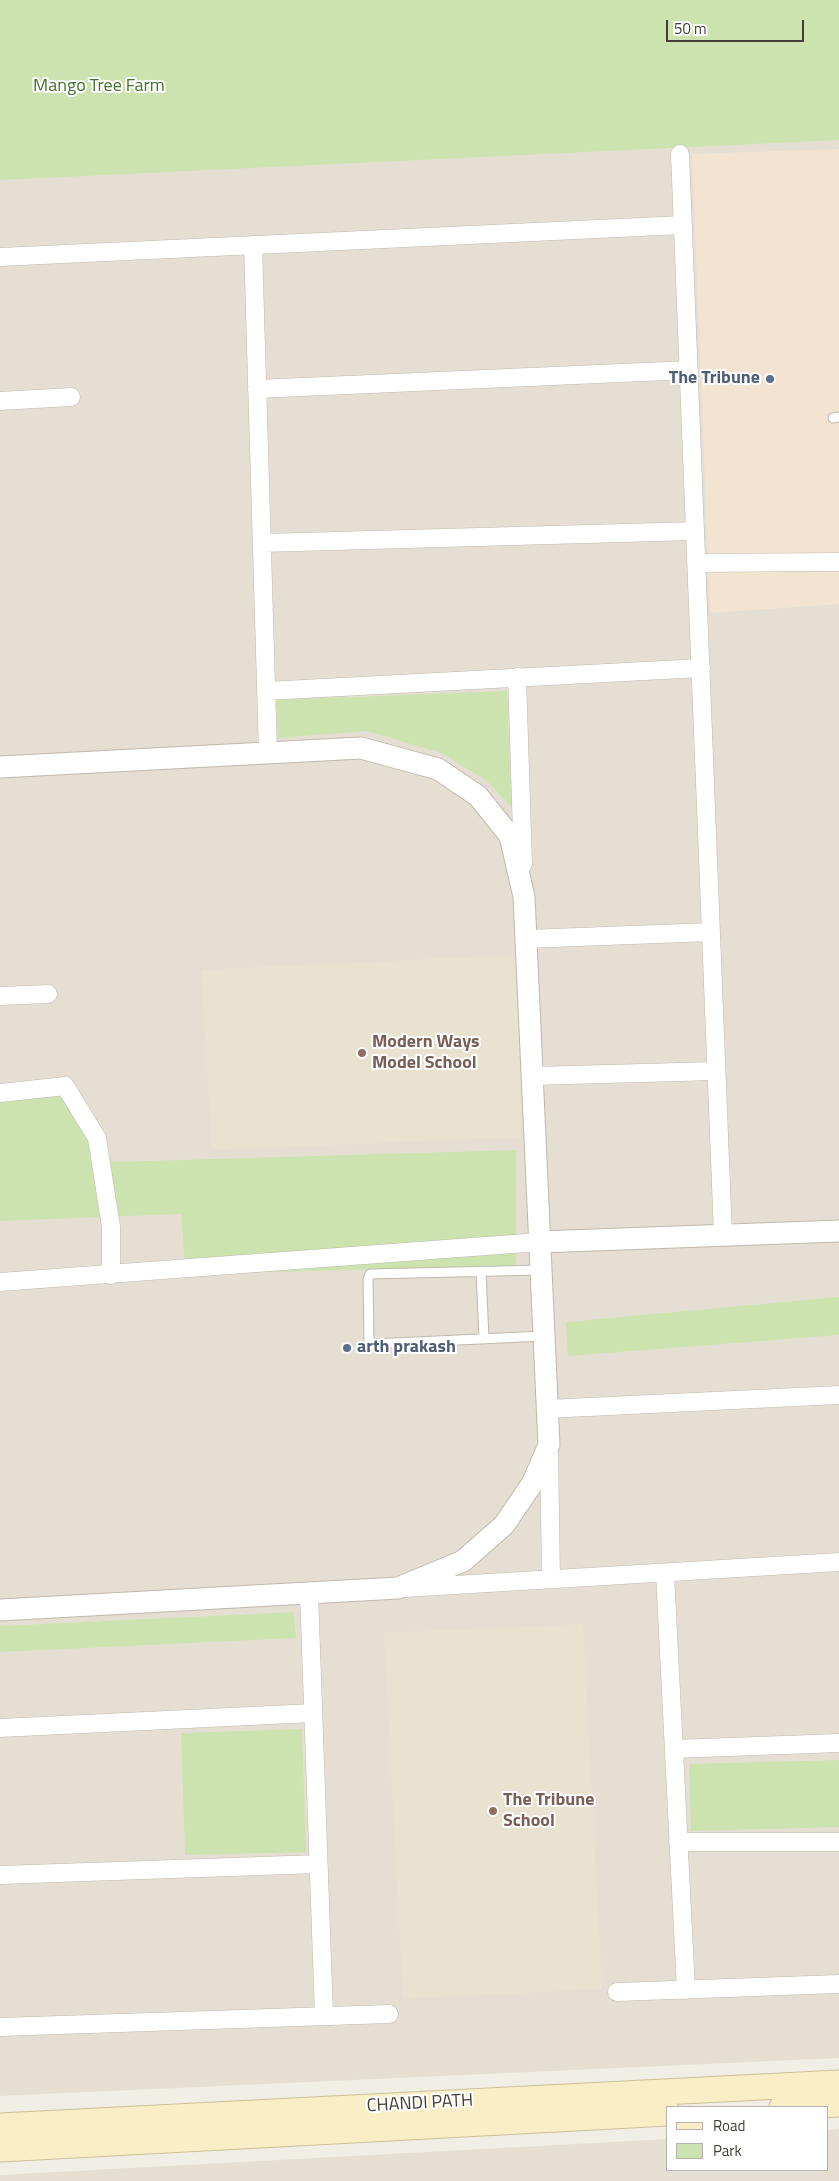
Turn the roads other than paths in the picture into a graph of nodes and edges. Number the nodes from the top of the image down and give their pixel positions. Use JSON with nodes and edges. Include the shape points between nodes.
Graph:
{"nodes":[{"id":1,"x":680,"y":154,"type":"dead end"},
{"id":2,"x":683,"y":225,"type":"junction"},
{"id":3,"x":253,"y":245,"type":"junction"},
{"id":4,"x":0,"y":257,"type":"edge"},
{"id":5,"x":689,"y":370,"type":"junction"},
{"id":6,"x":257,"y":389,"type":"junction"},
{"id":7,"x":71,"y":397,"type":"dead end"},
{"id":8,"x":0,"y":401,"type":"edge"},
{"id":9,"x":695,"y":531,"type":"junction"},
{"id":10,"x":262,"y":543,"type":"junction"},
{"id":11,"x":839,"y":562,"type":"edge"},
{"id":12,"x":696,"y":564,"type":"junction"},
{"id":13,"x":701,"y":668,"type":"junction"},
{"id":14,"x":517,"y":677,"type":"junction"},
{"id":15,"x":266,"y":691,"type":"junction"},
{"id":16,"x":268,"y":753,"type":"junction"},
{"id":17,"x":0,"y":767,"type":"edge"},
{"id":18,"x":524,"y":897,"type":"junction"},
{"id":19,"x":711,"y":932,"type":"junction"},
{"id":20,"x":526,"y":939,"type":"junction"},
{"id":21,"x":48,"y":994,"type":"dead end"},
{"id":22,"x":0,"y":996,"type":"edge"},
{"id":23,"x":716,"y":1070,"type":"junction"},
{"id":24,"x":532,"y":1076,"type":"junction"},
{"id":25,"x":0,"y":1093,"type":"edge"},
{"id":26,"x":839,"y":1231,"type":"edge"},
{"id":27,"x":723,"y":1235,"type":"junction"},
{"id":28,"x":540,"y":1242,"type":"junction"},
{"id":29,"x":541,"y":1270,"type":"junction"},
{"id":30,"x":481,"y":1271,"type":"junction"},
{"id":31,"x":111,"y":1275,"type":"junction"},
{"id":32,"x":0,"y":1282,"type":"edge"},
{"id":33,"x":544,"y":1336,"type":"junction"},
{"id":34,"x":484,"y":1338,"type":"junction"},
{"id":35,"x":839,"y":1395,"type":"edge"},
{"id":36,"x":547,"y":1409,"type":"junction"},
{"id":37,"x":549,"y":1445,"type":"junction"},
{"id":38,"x":839,"y":1562,"type":"edge"},
{"id":39,"x":665,"y":1573,"type":"junction"},
{"id":40,"x":551,"y":1579,"type":"junction"},
{"id":41,"x":398,"y":1588,"type":"junction"},
{"id":42,"x":309,"y":1593,"type":"junction"},
{"id":43,"x":0,"y":1610,"type":"edge"},
{"id":44,"x":313,"y":1713,"type":"junction"},
{"id":45,"x":0,"y":1728,"type":"edge"},
{"id":46,"x":839,"y":1743,"type":"edge"},
{"id":47,"x":674,"y":1750,"type":"junction"},
{"id":48,"x":678,"y":1842,"type":"junction"},
{"id":49,"x":839,"y":1842,"type":"edge"},
{"id":50,"x":318,"y":1864,"type":"junction"},
{"id":51,"x":0,"y":1875,"type":"edge"},
{"id":52,"x":839,"y":1984,"type":"edge"},
{"id":53,"x":686,"y":1990,"type":"junction"},
{"id":54,"x":617,"y":1992,"type":"dead end"},
{"id":55,"x":389,"y":2014,"type":"dead end"},
{"id":56,"x":324,"y":2016,"type":"junction"},
{"id":57,"x":0,"y":2027,"type":"edge"},
{"id":58,"x":839,"y":2083,"type":"edge"},
{"id":59,"x":839,"y":2104,"type":"edge"},
{"id":60,"x":801,"y":2106,"type":"edge"},
{"id":61,"x":666,"y":2113,"type":"edge"},
{"id":62,"x":0,"y":2126,"type":"edge"},
{"id":63,"x":0,"y":2148,"type":"edge"}],
"edges":[{"from":1,"to":2,"type":"street"},
{"from":2,"to":3,"type":"street"},
{"from":2,"to":5,"type":"street"},
{"from":3,"to":4,"type":"street"},
{"from":3,"to":6,"type":"street"},
{"from":5,"to":6,"type":"street"},
{"from":5,"to":9,"type":"street"},
{"from":6,"to":10,"type":"street"},
{"from":7,"to":8,"type":"street"},
{"from":9,"to":10,"type":"street"},
{"from":9,"to":12,"type":"street"},
{"from":10,"to":15,"type":"street"},
{"from":11,"to":12,"type":"street"},
{"from":12,"to":13,"type":"street"},
{"from":13,"to":14,"type":"street"},
{"from":13,"to":19,"type":"street"},
{"from":14,"to":15,"type":"street"},
{"from":14,"to":18,"type":"street"},
{"from":15,"to":16,"type":"street"},
{"from":16,"to":17,"type":"street"},
{"from":16,"to":18,"type":"street","via":[[361,748],[438,769],[478,796],[510,836]]},
{"from":18,"to":20,"type":"street"},
{"from":19,"to":20,"type":"street"},
{"from":19,"to":23,"type":"street"},
{"from":20,"to":24,"type":"street"},
{"from":21,"to":22,"type":"street"},
{"from":23,"to":24,"type":"street"},
{"from":23,"to":27,"type":"street"},
{"from":24,"to":28,"type":"street"},
{"from":25,"to":31,"type":"street","via":[[65,1086],[97,1138],[111,1227]]},
{"from":26,"to":27,"type":"street"},
{"from":27,"to":28,"type":"street"},
{"from":28,"to":29,"type":"street"},
{"from":28,"to":31,"type":"street"},
{"from":29,"to":30,"type":"lane"},
{"from":29,"to":33,"type":"street"},
{"from":30,"to":34,"type":"lane"},
{"from":30,"to":34,"type":"lane","via":[[370,1274],[369,1342]]},
{"from":31,"to":32,"type":"street"},
{"from":33,"to":34,"type":"lane"},
{"from":33,"to":36,"type":"street"},
{"from":35,"to":36,"type":"street"},
{"from":36,"to":37,"type":"street"},
{"from":37,"to":40,"type":"street"},
{"from":37,"to":41,"type":"street","via":[[532,1484],[504,1524],[463,1561]]},
{"from":38,"to":39,"type":"street"},
{"from":39,"to":40,"type":"street"},
{"from":39,"to":47,"type":"street"},
{"from":40,"to":41,"type":"street"},
{"from":41,"to":42,"type":"street"},
{"from":42,"to":43,"type":"street"},
{"from":42,"to":44,"type":"street"},
{"from":44,"to":45,"type":"street"},
{"from":44,"to":50,"type":"street"},
{"from":46,"to":47,"type":"street"},
{"from":47,"to":48,"type":"street"},
{"from":48,"to":49,"type":"street"},
{"from":48,"to":53,"type":"street"},
{"from":50,"to":51,"type":"street"},
{"from":50,"to":56,"type":"street"},
{"from":52,"to":53,"type":"street"},
{"from":53,"to":54,"type":"street"},
{"from":55,"to":56,"type":"street"},
{"from":56,"to":57,"type":"street"},
{"from":58,"to":62,"type":"main road","name":"CHANDI PATH"},
{"from":59,"to":60,"type":"main road"},
{"from":61,"to":63,"type":"main road","name":"CHANDI PATH"}]}
